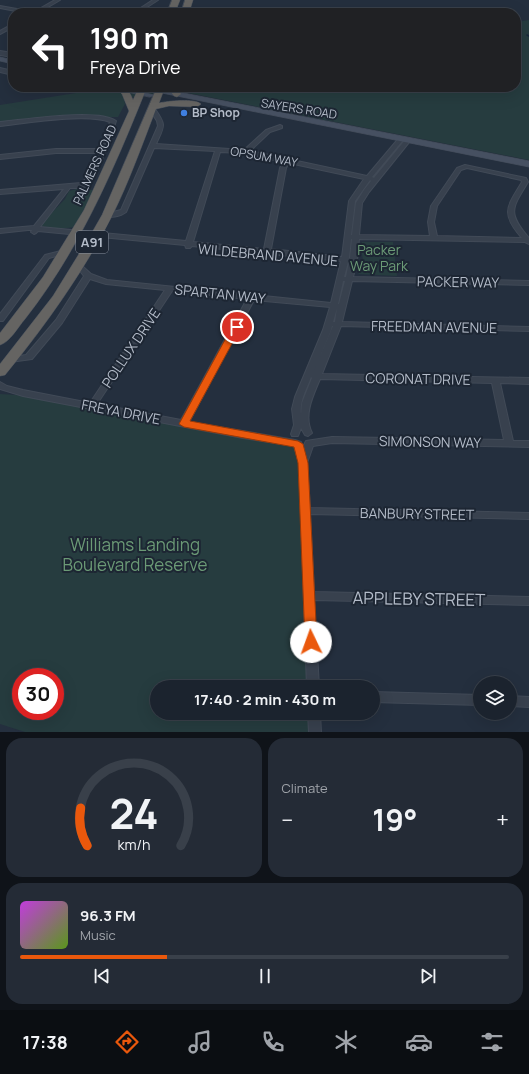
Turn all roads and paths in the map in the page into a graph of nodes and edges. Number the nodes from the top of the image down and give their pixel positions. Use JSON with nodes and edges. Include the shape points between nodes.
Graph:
{"nodes":[{"id":1,"x":58,"y":0,"type":"edge"},
{"id":2,"x":156,"y":0,"type":"edge"},
{"id":3,"x":44,"y":8,"type":"edge"},
{"id":4,"x":143,"y":8,"type":"edge"},
{"id":5,"x":124,"y":92,"type":"edge"},
{"id":6,"x":141,"y":92,"type":"edge"},
{"id":7,"x":147,"y":92,"type":"edge"},
{"id":8,"x":170,"y":92,"type":"edge"},
{"id":9,"x":183,"y":92,"type":"edge"},
{"id":10,"x":157,"y":98,"type":"edge"},
{"id":11,"x":197,"y":104,"type":"joint"},
{"id":12,"x":133,"y":111,"type":"junction"},
{"id":13,"x":0,"y":124,"type":"edge"},
{"id":14,"x":280,"y":128,"type":"dead end"},
{"id":15,"x":366,"y":132,"type":"junction"},
{"id":16,"x":404,"y":140,"type":"junction"},
{"id":17,"x":152,"y":146,"type":"junction"},
{"id":18,"x":218,"y":150,"type":"junction"},
{"id":19,"x":103,"y":151,"type":"junction"},
{"id":20,"x":245,"y":152,"type":"junction"},
{"id":21,"x":0,"y":157,"type":"edge"},
{"id":22,"x":287,"y":161,"type":"junction"},
{"id":23,"x":529,"y":164,"type":"edge"},
{"id":24,"x":371,"y":179,"type":"junction"},
{"id":25,"x":68,"y":187,"type":"junction"},
{"id":26,"x":526,"y":187,"type":"edge"},
{"id":27,"x":0,"y":192,"type":"edge"},
{"id":28,"x":350,"y":213,"type":"junction"},
{"id":29,"x":357,"y":213,"type":"junction"},
{"id":30,"x":107,"y":215,"type":"junction"},
{"id":31,"x":35,"y":230,"type":"junction"},
{"id":32,"x":0,"y":232,"type":"edge"},
{"id":33,"x":76,"y":234,"type":"junction"},
{"id":34,"x":96,"y":236,"type":"junction"},
{"id":35,"x":347,"y":237,"type":"junction"},
{"id":36,"x":355,"y":237,"type":"junction"},
{"id":37,"x":434,"y":238,"type":"junction"},
{"id":38,"x":528,"y":241,"type":"edge"},
{"id":39,"x":188,"y":245,"type":"junction"},
{"id":40,"x":65,"y":252,"type":"junction"},
{"id":41,"x":266,"y":253,"type":"junction"},
{"id":42,"x":344,"y":260,"type":"junction"},
{"id":43,"x":353,"y":261,"type":"junction"},
{"id":44,"x":78,"y":265,"type":"junction"},
{"id":45,"x":88,"y":276,"type":"junction"},
{"id":46,"x":340,"y":278,"type":"junction"},
{"id":47,"x":349,"y":279,"type":"junction"},
{"id":48,"x":106,"y":282,"type":"junction"},
{"id":49,"x":83,"y":285,"type":"junction"},
{"id":50,"x":528,"y":286,"type":"edge"},
{"id":51,"x":170,"y":289,"type":"junction"},
{"id":52,"x":252,"y":297,"type":"junction"},
{"id":53,"x":334,"y":306,"type":"junction"},
{"id":54,"x":343,"y":307,"type":"junction"},
{"id":55,"x":0,"y":319,"type":"edge"},
{"id":56,"x":329,"y":323,"type":"junction"},
{"id":57,"x":338,"y":324,"type":"junction"},
{"id":58,"x":529,"y":329,"type":"edge"},
{"id":59,"x":323,"y":340,"type":"junction"},
{"id":60,"x":0,"y":341,"type":"edge"},
{"id":61,"x":332,"y":341,"type":"junction"},
{"id":62,"x":10,"y":360,"type":"junction"},
{"id":63,"x":0,"y":372,"type":"edge"},
{"id":64,"x":307,"y":374,"type":"junction"},
{"id":65,"x":317,"y":376,"type":"junction"},
{"id":66,"x":495,"y":380,"type":"junction"},
{"id":67,"x":529,"y":381,"type":"edge"},
{"id":68,"x":0,"y":385,"type":"edge"},
{"id":69,"x":0,"y":392,"type":"edge"},
{"id":70,"x":23,"y":393,"type":"junction"},
{"id":71,"x":92,"y":406,"type":"junction"},
{"id":72,"x":184,"y":424,"type":"junction"},
{"id":73,"x":309,"y":438,"type":"junction"},
{"id":74,"x":295,"y":439,"type":"junction"},
{"id":75,"x":509,"y":444,"type":"junction"},
{"id":76,"x":529,"y":444,"type":"edge"},
{"id":77,"x":303,"y":463,"type":"junction"},
{"id":78,"x":305,"y":511,"type":"junction"},
{"id":79,"x":529,"y":516,"type":"edge"},
{"id":80,"x":309,"y":596,"type":"junction"},
{"id":81,"x":529,"y":602,"type":"edge"},
{"id":82,"x":313,"y":680,"type":"edge"},
{"id":83,"x":380,"y":697,"type":"edge"},
{"id":84,"x":473,"y":700,"type":"edge"},
{"id":85,"x":517,"y":701,"type":"edge"},
{"id":86,"x":529,"y":702,"type":"edge"},
{"id":87,"x":314,"y":720,"type":"edge"},
{"id":88,"x":315,"y":732,"type":"edge"}],
"edges":[{"from":1,"to":3,"type":"street"},
{"from":2,"to":4,"type":"street"},
{"from":5,"to":12,"type":"highway"},
{"from":6,"to":12,"type":"highway","name":"PALMERS ROAD","number":"A91"},
{"from":7,"to":10,"type":"main road","name":"SAYERS ROAD"},
{"from":8,"to":10,"type":"main road","name":"SAYERS ROAD"},
{"from":9,"to":15,"type":"main road","name":"SAYERS ROAD"},
{"from":10,"to":11,"type":"highway","via":[[169,103]]},
{"from":10,"to":17,"type":"street","via":[[161,124]]},
{"from":10,"to":30,"type":"highway","number":"A91"},
{"from":11,"to":15,"type":"main road","name":"SAYERS ROAD"},
{"from":12,"to":33,"type":"highway","name":"PALMERS ROAD","number":"A91"},
{"from":13,"to":19,"type":"street","via":[[56,118],[110,119],[113,122]]},
{"from":14,"to":20,"type":"street","via":[[269,128]]},
{"from":15,"to":16,"type":"main road","name":"SAYERS ROAD"},
{"from":16,"to":23,"type":"main road","name":"SAYERS ROAD"},
{"from":16,"to":24,"type":"street"},
{"from":17,"to":18,"type":"street","name":"OPSUM WAY"},
{"from":17,"to":30,"type":"street","via":[[124,211]]},
{"from":18,"to":20,"type":"street","name":"OPSUM WAY"},
{"from":18,"to":39,"type":"street"},
{"from":19,"to":21,"type":"street","via":[[64,151]]},
{"from":19,"to":25,"type":"street","via":[[87,182],[81,186]]},
{"from":20,"to":22,"type":"street","name":"OPSUM WAY"},
{"from":22,"to":24,"type":"street","name":"OPSUM WAY"},
{"from":22,"to":41,"type":"street","via":[[283,168]]},
{"from":24,"to":28,"type":"street","via":[[354,196]]},
{"from":24,"to":29,"type":"street","via":[[361,198]]},
{"from":25,"to":27,"type":"street"},
{"from":25,"to":31,"type":"street"},
{"from":26,"to":37,"type":"street","via":[[522,178],[463,166],[458,169],[434,206],[431,222]]},
{"from":26,"to":38,"type":"street","via":[[510,208],[509,215]]},
{"from":28,"to":29,"type":"street"},
{"from":28,"to":35,"type":"street"},
{"from":29,"to":36,"type":"street"},
{"from":30,"to":34,"type":"highway","number":"A91"},
{"from":31,"to":32,"type":"street","name":"WILDEBRAND AVENUE"},
{"from":31,"to":33,"type":"street","name":"WILDEBRAND AVENUE"},
{"from":33,"to":34,"type":"street","name":"WILDEBRAND AVENUE"},
{"from":33,"to":40,"type":"highway","name":"PALMERS ROAD","number":"A91"},
{"from":34,"to":39,"type":"street","name":"WILDEBRAND AVENUE"},
{"from":34,"to":44,"type":"highway","number":"A91"},
{"from":35,"to":36,"type":"street"},
{"from":35,"to":42,"type":"street"},
{"from":36,"to":37,"type":"street"},
{"from":36,"to":43,"type":"street"},
{"from":37,"to":38,"type":"street"},
{"from":39,"to":41,"type":"street","name":"WILDEBRAND AVENUE"},
{"from":40,"to":55,"type":"street","via":[[47,256]]},
{"from":40,"to":60,"type":"highway","name":"PALMERS ROAD","number":"A91","via":[[34,299]]},
{"from":41,"to":42,"type":"street","name":"WILDEBRAND AVENUE"},
{"from":42,"to":43,"type":"street","name":"WILDEBRAND AVENUE"},
{"from":42,"to":46,"type":"street"},
{"from":43,"to":47,"type":"street"},
{"from":44,"to":45,"type":"street"},
{"from":44,"to":62,"type":"highway","number":"A91","via":[[39,324]]},
{"from":45,"to":48,"type":"street","name":"SPARTAN WAY"},
{"from":45,"to":49,"type":"street"},
{"from":46,"to":47,"type":"street","name":"PACKER WAY"},
{"from":46,"to":53,"type":"street"},
{"from":47,"to":50,"type":"street","name":"PACKER WAY"},
{"from":47,"to":54,"type":"street"},
{"from":48,"to":49,"type":"street","name":"SPARTAN WAY"},
{"from":48,"to":51,"type":"street","name":"SPARTAN WAY"},
{"from":49,"to":62,"type":"street","via":[[59,321],[32,354],[26,359]]},
{"from":51,"to":52,"type":"street","name":"SPARTAN WAY"},
{"from":51,"to":71,"type":"street","name":"POLLUX DRIVE"},
{"from":52,"to":53,"type":"street","name":"SPARTAN WAY"},
{"from":52,"to":72,"type":"street"},
{"from":53,"to":54,"type":"street","name":"SPARTAN WAY"},
{"from":53,"to":56,"type":"street"},
{"from":54,"to":57,"type":"street"},
{"from":56,"to":57,"type":"street","name":"FREEDMAN AVENUE"},
{"from":56,"to":59,"type":"street"},
{"from":57,"to":58,"type":"street","name":"FREEDMAN AVENUE"},
{"from":57,"to":61,"type":"street"},
{"from":59,"to":61,"type":"street"},
{"from":59,"to":64,"type":"street"},
{"from":61,"to":65,"type":"street"},
{"from":62,"to":63,"type":"highway","number":"A91"},
{"from":64,"to":65,"type":"street","name":"CORONAT DRIVE"},
{"from":64,"to":74,"type":"street","via":[[297,403],[298,425]]},
{"from":65,"to":66,"type":"street","name":"CORONAT DRIVE"},
{"from":65,"to":73,"type":"street","via":[[306,403],[304,425]]},
{"from":66,"to":67,"type":"street","name":"CORONAT DRIVE"},
{"from":66,"to":75,"type":"street"},
{"from":68,"to":70,"type":"street","name":"FREYA DRIVE"},
{"from":69,"to":70,"type":"street","name":"FREYA DRIVE"},
{"from":70,"to":71,"type":"street","name":"FREYA DRIVE"},
{"from":71,"to":72,"type":"street","name":"FREYA DRIVE"},
{"from":72,"to":74,"type":"street","name":"FREYA DRIVE","via":[[266,438]]},
{"from":73,"to":74,"type":"street"},
{"from":73,"to":74,"type":"street","via":[[301,432]]},
{"from":73,"to":75,"type":"street","name":"SIMONSON WAY"},
{"from":73,"to":77,"type":"street"},
{"from":74,"to":77,"type":"street"},
{"from":75,"to":76,"type":"street","name":"SIMONSON WAY"},
{"from":77,"to":78,"type":"street"},
{"from":78,"to":79,"type":"street","name":"BANBURY STREET"},
{"from":78,"to":80,"type":"street"},
{"from":80,"to":81,"type":"street","name":"APPLEBY STREET"},
{"from":80,"to":82,"type":"street"},
{"from":83,"to":84,"type":"street"},
{"from":85,"to":86,"type":"street"},
{"from":87,"to":88,"type":"street"}]}
